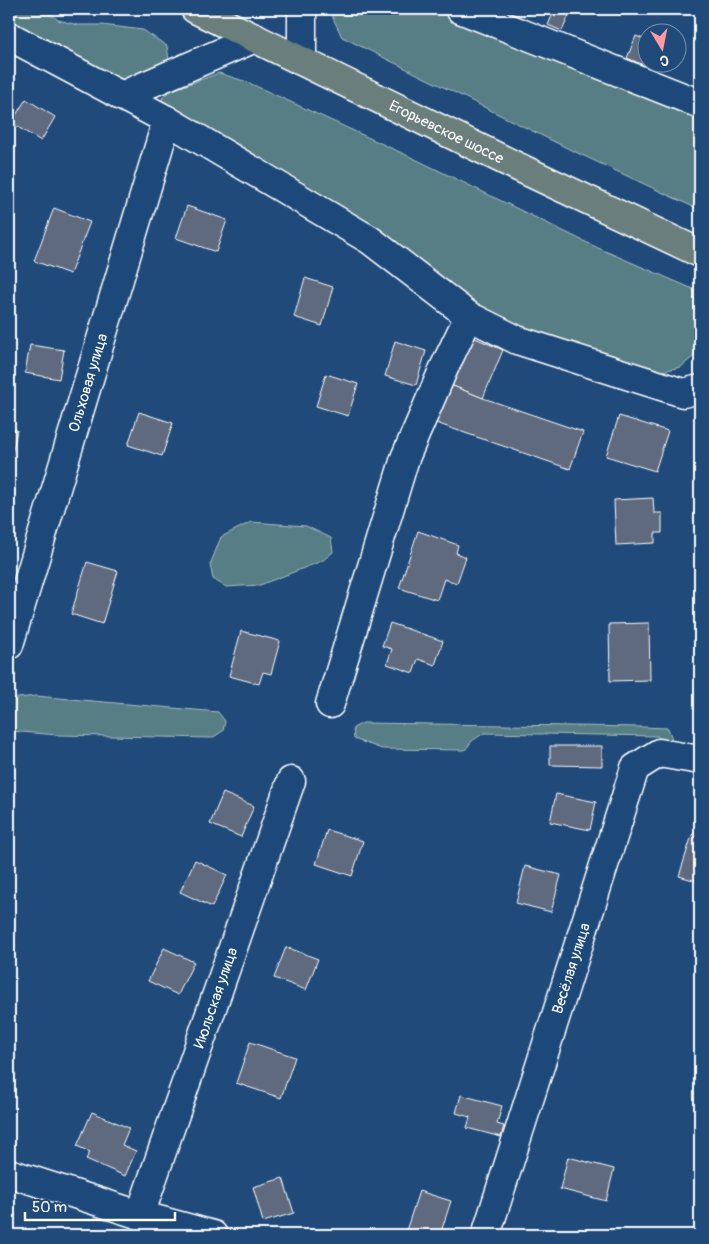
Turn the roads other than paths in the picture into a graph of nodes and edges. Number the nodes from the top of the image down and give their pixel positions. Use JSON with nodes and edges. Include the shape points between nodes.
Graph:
{"nodes":[{"id":1,"x":195,"y":9,"type":"edge"},
{"id":2,"x":302,"y":9,"type":"edge"},
{"id":3,"x":460,"y":9,"type":"edge"},
{"id":4,"x":9,"y":36,"type":"edge"},
{"id":5,"x":255,"y":38,"type":"junction"},
{"id":6,"x":302,"y":61,"type":"junction"},
{"id":7,"x":121,"y":96,"type":"junction"},
{"id":8,"x":700,"y":104,"type":"edge"},
{"id":9,"x":166,"y":120,"type":"junction"},
{"id":10,"x":700,"y":253,"type":"edge"},
{"id":11,"x":469,"y":316,"type":"junction"},
{"id":12,"x":700,"y":389,"type":"edge"},
{"id":13,"x":9,"y":645,"type":"edge"},
{"id":14,"x":330,"y":704,"type":"dead end"},
{"id":15,"x":700,"y":760,"type":"edge"},
{"id":16,"x":292,"y":781,"type":"dead end"},
{"id":17,"x":9,"y":1173,"type":"edge"},
{"id":18,"x":140,"y":1215,"type":"junction"},
{"id":19,"x":214,"y":1235,"type":"edge"},
{"id":20,"x":486,"y":1235,"type":"edge"}],
"edges":[{"from":1,"to":5,"type":"main road","name":"Егорьевское шоссе"},
{"from":2,"to":6,"type":"street"},
{"from":3,"to":8,"type":"street"},
{"from":4,"to":7,"type":"street"},
{"from":5,"to":6,"type":"main road","name":"Егорьевское шоссе"},
{"from":5,"to":7,"type":"street"},
{"from":6,"to":10,"type":"main road","name":"Егорьевское шоссе"},
{"from":7,"to":9,"type":"street"},
{"from":9,"to":11,"type":"street","via":[[370,240]]},
{"from":9,"to":13,"type":"street","name":"Ольховая улица"},
{"from":11,"to":12,"type":"street","via":[[517,340],[673,390],[683,393]]},
{"from":11,"to":14,"type":"street","via":[[405,458]]},
{"from":15,"to":20,"type":"street","name":"Весёлая улица","via":[[660,753],[635,768]]},
{"from":16,"to":18,"type":"street","name":"Июльская улица"},
{"from":17,"to":18,"type":"street"},
{"from":18,"to":19,"type":"street"}]}
